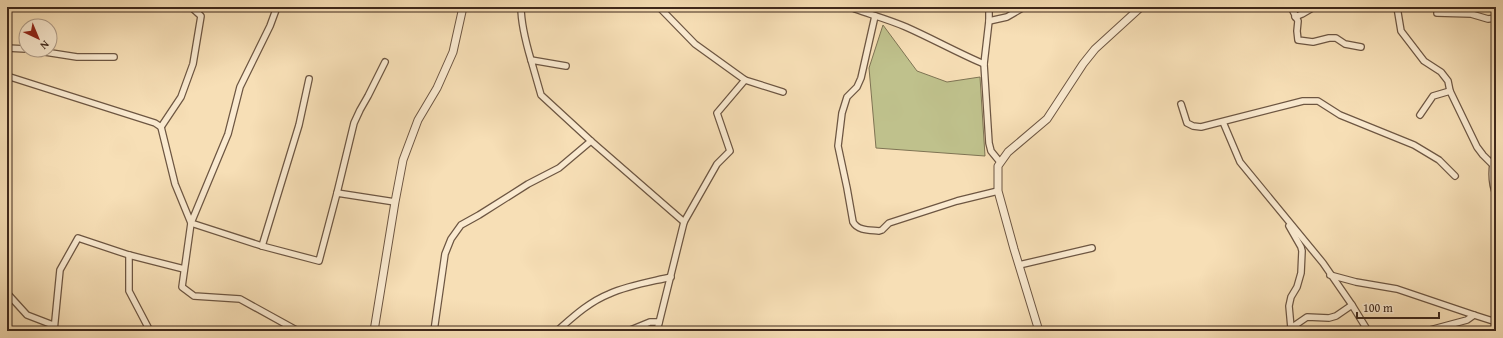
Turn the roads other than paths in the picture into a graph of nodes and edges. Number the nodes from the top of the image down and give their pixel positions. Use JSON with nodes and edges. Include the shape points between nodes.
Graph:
{"nodes":[{"id":1,"x":191,"y":7,"type":"edge"},
{"id":2,"x":277,"y":7,"type":"edge"},
{"id":3,"x":463,"y":7,"type":"edge"},
{"id":4,"x":521,"y":7,"type":"edge"},
{"id":5,"x":659,"y":7,"type":"edge"},
{"id":6,"x":989,"y":7,"type":"edge"},
{"id":7,"x":1024,"y":7,"type":"edge"},
{"id":8,"x":1141,"y":7,"type":"edge"},
{"id":9,"x":1291,"y":7,"type":"edge"},
{"id":10,"x":1314,"y":7,"type":"edge"},
{"id":11,"x":1397,"y":7,"type":"edge"},
{"id":12,"x":854,"y":9,"type":"dead end"},
{"id":13,"x":1437,"y":13,"type":"dead end"},
{"id":14,"x":874,"y":16,"type":"junction"},
{"id":15,"x":1295,"y":17,"type":"junction"},
{"id":16,"x":1496,"y":18,"type":"edge"},
{"id":17,"x":989,"y":21,"type":"junction"},
{"id":18,"x":1361,"y":47,"type":"dead end"},
{"id":19,"x":7,"y":48,"type":"edge"},
{"id":20,"x":18,"y":49,"type":"edge"},
{"id":21,"x":58,"y":53,"type":"edge"},
{"id":22,"x":114,"y":57,"type":"dead end"},
{"id":23,"x":531,"y":60,"type":"junction"},
{"id":24,"x":385,"y":62,"type":"dead end"},
{"id":25,"x":984,"y":64,"type":"junction"},
{"id":26,"x":566,"y":66,"type":"dead end"},
{"id":27,"x":7,"y":76,"type":"edge"},
{"id":28,"x":309,"y":79,"type":"dead end"},
{"id":29,"x":745,"y":80,"type":"junction"},
{"id":30,"x":1450,"y":91,"type":"junction"},
{"id":31,"x":783,"y":92,"type":"dead end"},
{"id":32,"x":1182,"y":104,"type":"dead end"},
{"id":33,"x":1420,"y":115,"type":"dead end"},
{"id":34,"x":1223,"y":122,"type":"junction"},
{"id":35,"x":161,"y":127,"type":"junction"},
{"id":36,"x":591,"y":141,"type":"junction"},
{"id":37,"x":1496,"y":154,"type":"edge"},
{"id":38,"x":1000,"y":162,"type":"junction"},
{"id":39,"x":1492,"y":164,"type":"junction"},
{"id":40,"x":1456,"y":176,"type":"dead end"},
{"id":41,"x":998,"y":191,"type":"junction"},
{"id":42,"x":337,"y":193,"type":"junction"},
{"id":43,"x":1496,"y":194,"type":"edge"},
{"id":44,"x":394,"y":202,"type":"junction"},
{"id":45,"x":1279,"y":210,"type":"junction"},
{"id":46,"x":684,"y":222,"type":"junction"},
{"id":47,"x":191,"y":223,"type":"junction"},
{"id":48,"x":262,"y":246,"type":"junction"},
{"id":49,"x":1092,"y":248,"type":"dead end"},
{"id":50,"x":129,"y":255,"type":"junction"},
{"id":51,"x":1019,"y":265,"type":"junction"},
{"id":52,"x":184,"y":269,"type":"junction"},
{"id":53,"x":1330,"y":274,"type":"junction"},
{"id":54,"x":671,"y":277,"type":"junction"},
{"id":55,"x":7,"y":293,"type":"edge"},
{"id":56,"x":1352,"y":305,"type":"junction"},
{"id":57,"x":1474,"y":315,"type":"junction"},
{"id":58,"x":659,"y":322,"type":"junction"},
{"id":59,"x":1496,"y":322,"type":"edge"},
{"id":60,"x":54,"y":328,"type":"edge"},
{"id":61,"x":1293,"y":330,"type":"edge"},
{"id":62,"x":150,"y":331,"type":"edge"},
{"id":63,"x":298,"y":331,"type":"edge"},
{"id":64,"x":374,"y":331,"type":"edge"},
{"id":65,"x":434,"y":331,"type":"edge"},
{"id":66,"x":556,"y":331,"type":"edge"},
{"id":67,"x":628,"y":331,"type":"edge"},
{"id":68,"x":657,"y":331,"type":"edge"},
{"id":69,"x":1039,"y":331,"type":"edge"},
{"id":70,"x":1368,"y":331,"type":"edge"},
{"id":71,"x":1426,"y":331,"type":"edge"}],
"edges":[{"from":1,"to":35,"type":"street","via":[[201,16],[193,64],[182,96]]},
{"from":2,"to":47,"type":"street","via":[[240,87],[228,134]]},
{"from":3,"to":44,"type":"street","via":[[453,52],[437,88],[418,120],[403,160]]},
{"from":4,"to":23,"type":"street","via":[[525,40]]},
{"from":5,"to":29,"type":"street","via":[[695,44]]},
{"from":6,"to":17,"type":"street"},
{"from":7,"to":17,"type":"street","via":[[1007,17]]},
{"from":8,"to":38,"type":"street","via":[[1095,49],[1047,120],[1008,152]]},
{"from":9,"to":15,"type":"street"},
{"from":10,"to":15,"type":"street"},
{"from":11,"to":30,"type":"street","via":[[1402,31],[1424,61],[1441,72],[1448,81]]},
{"from":12,"to":14,"type":"street"},
{"from":13,"to":16,"type":"street"},
{"from":14,"to":25,"type":"street","via":[[887,19]]},
{"from":14,"to":41,"type":"street","via":[[861,78],[857,87],[847,97],[842,113],[838,146],[854,225],[857,228],[880,231],[889,224],[957,201]]},
{"from":15,"to":18,"type":"street","via":[[1298,21],[1298,40],[1313,42],[1336,38],[1345,44]]},
{"from":17,"to":25,"type":"street"},
{"from":19,"to":20,"type":"street"},
{"from":21,"to":22,"type":"street"},
{"from":23,"to":26,"type":"street"},
{"from":23,"to":36,"type":"street","via":[[541,95]]},
{"from":24,"to":42,"type":"street","via":[[354,123]]},
{"from":25,"to":38,"type":"street","via":[[989,143],[991,151]]},
{"from":27,"to":35,"type":"street"},
{"from":28,"to":48,"type":"street","via":[[299,125]]},
{"from":29,"to":31,"type":"street"},
{"from":29,"to":46,"type":"street","via":[[717,113],[730,151],[718,164]]},
{"from":30,"to":33,"type":"street","via":[[1433,96]]},
{"from":30,"to":39,"type":"street","via":[[1477,147]]},
{"from":32,"to":34,"type":"street","via":[[1187,123],[1193,126],[1202,127]]},
{"from":34,"to":40,"type":"street","via":[[1310,100],[1318,101],[1340,115],[1414,145],[1440,160]]},
{"from":34,"to":45,"type":"street","via":[[1240,162]]},
{"from":35,"to":47,"type":"street","via":[[175,184]]},
{"from":36,"to":46,"type":"street"},
{"from":36,"to":65,"type":"street","via":[[559,168],[461,225],[451,238],[445,254]]},
{"from":37,"to":39,"type":"street"},
{"from":38,"to":41,"type":"street","via":[[997,175]]},
{"from":39,"to":43,"type":"street"},
{"from":41,"to":51,"type":"street"},
{"from":42,"to":44,"type":"street"},
{"from":42,"to":48,"type":"street","via":[[319,261]]},
{"from":44,"to":64,"type":"street"},
{"from":45,"to":53,"type":"street"},
{"from":45,"to":61,"type":"street","via":[[1302,251],[1301,273],[1289,306]]},
{"from":46,"to":54,"type":"street"},
{"from":47,"to":48,"type":"street"},
{"from":47,"to":52,"type":"street"},
{"from":49,"to":51,"type":"street"},
{"from":50,"to":52,"type":"street"},
{"from":50,"to":60,"type":"street","via":[[78,238],[60,270]]},
{"from":50,"to":62,"type":"street","via":[[130,291]]},
{"from":51,"to":69,"type":"street"},
{"from":52,"to":63,"type":"street","via":[[182,287],[194,296],[240,299]]},
{"from":53,"to":56,"type":"street"},
{"from":53,"to":57,"type":"street","via":[[1356,282],[1397,289]]},
{"from":54,"to":58,"type":"street"},
{"from":54,"to":66,"type":"street","via":[[608,294],[584,308]]},
{"from":55,"to":60,"type":"street","via":[[27,315]]},
{"from":56,"to":61,"type":"street","via":[[1329,318],[1307,317]]},
{"from":56,"to":70,"type":"street"},
{"from":57,"to":59,"type":"street"},
{"from":57,"to":71,"type":"street","via":[[1467,320]]},
{"from":58,"to":67,"type":"street","via":[[650,322]]},
{"from":58,"to":68,"type":"street"}]}
